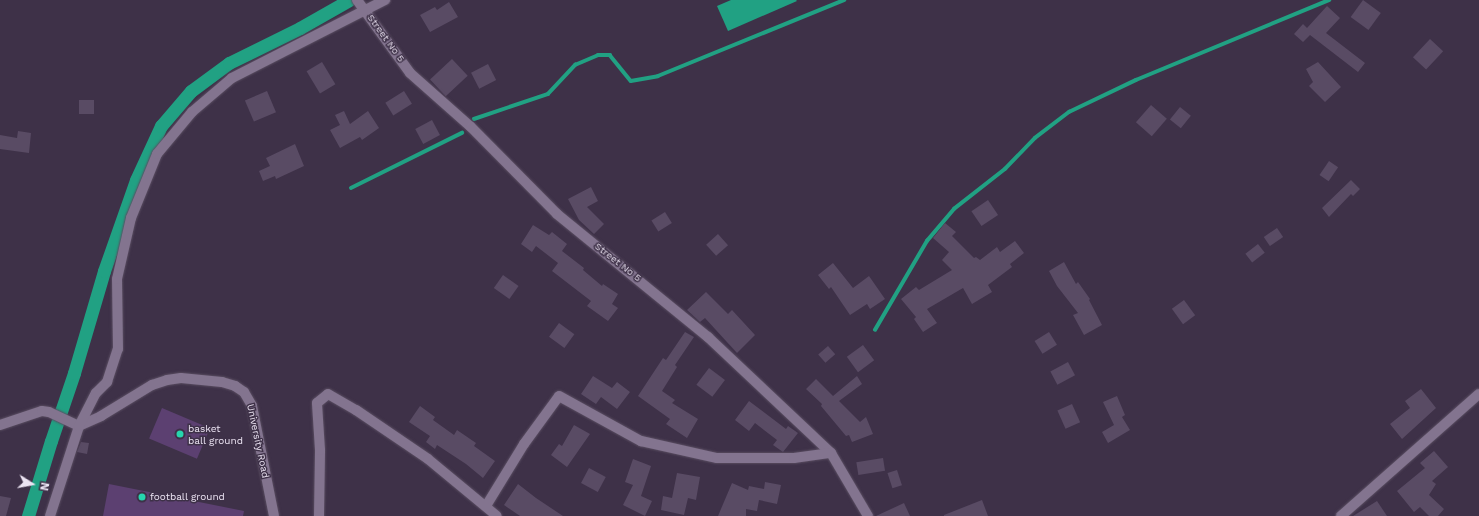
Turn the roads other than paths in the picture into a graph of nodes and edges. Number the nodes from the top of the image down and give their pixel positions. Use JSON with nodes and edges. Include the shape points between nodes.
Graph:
{"nodes":[{"id":1,"x":385,"y":0,"type":"edge"},
{"id":2,"x":361,"y":4,"type":"edge"},
{"id":3,"x":1479,"y":394,"type":"edge"},
{"id":4,"x":0,"y":425,"type":"edge"},
{"id":5,"x":79,"y":426,"type":"junction"},
{"id":6,"x":831,"y":453,"type":"junction"},
{"id":7,"x":486,"y":506,"type":"junction"},
{"id":8,"x":50,"y":516,"type":"edge"},
{"id":9,"x":274,"y":516,"type":"edge"},
{"id":10,"x":319,"y":516,"type":"edge"},
{"id":11,"x":497,"y":516,"type":"edge"},
{"id":12,"x":868,"y":516,"type":"edge"},
{"id":13,"x":1341,"y":516,"type":"edge"}],
"edges":[{"from":1,"to":2,"type":"street"},
{"from":2,"to":5,"type":"street","via":[[232,78],[192,112],[157,154],[131,218],[117,279],[118,349],[107,382],[96,393]]},
{"from":2,"to":6,"type":"street","name":"Street No 5","via":[[410,73],[471,127],[557,214],[708,337]]},
{"from":3,"to":13,"type":"street"},
{"from":4,"to":5,"type":"street","via":[[42,411],[50,412]]},
{"from":5,"to":8,"type":"street"},
{"from":5,"to":9,"type":"street","name":"University Road","via":[[101,416],[152,385],[167,380],[181,378],[222,382],[235,386],[244,392],[252,406]]},
{"from":6,"to":7,"type":"street","via":[[794,458],[717,458],[641,441],[559,396],[524,444]]},
{"from":6,"to":12,"type":"street","name":"Street No 5"},
{"from":7,"to":10,"type":"street","via":[[428,459],[328,394],[317,403],[320,450]]},
{"from":7,"to":11,"type":"street"}]}
